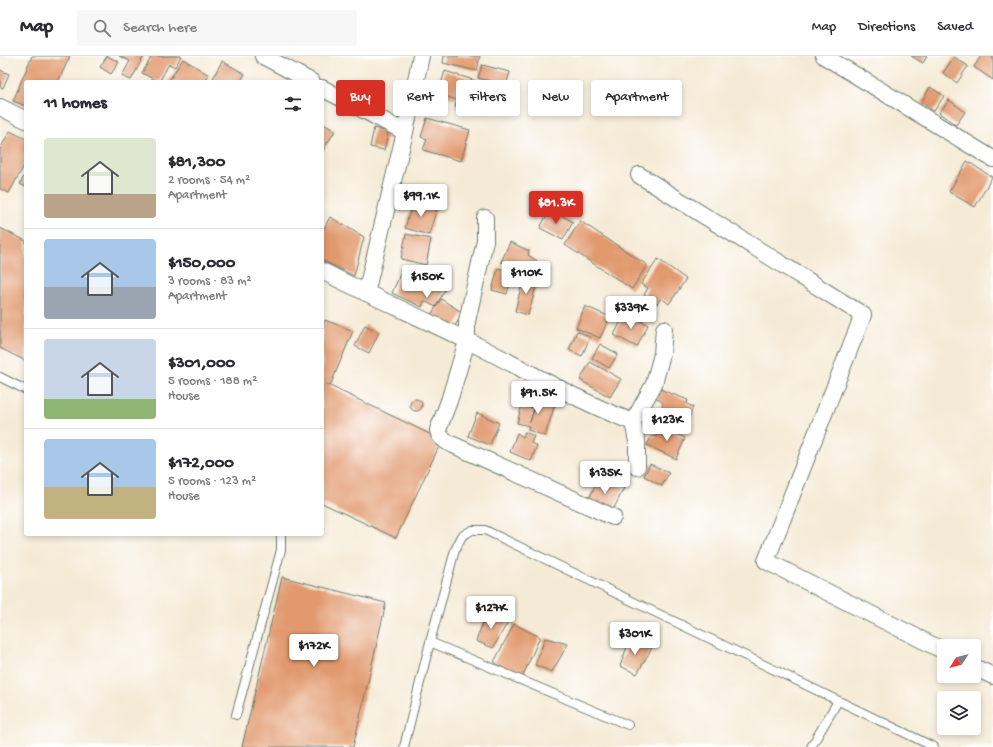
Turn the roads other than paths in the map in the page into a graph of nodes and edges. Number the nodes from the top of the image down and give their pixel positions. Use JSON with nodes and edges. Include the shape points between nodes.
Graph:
{"nodes":[{"id":1,"x":263,"y":56,"type":"edge"},
{"id":2,"x":421,"y":56,"type":"edge"},
{"id":3,"x":824,"y":56,"type":"edge"},
{"id":4,"x":308,"y":80,"type":"edge"},
{"id":5,"x":324,"y":89,"type":"edge"},
{"id":6,"x":0,"y":107,"type":"edge"},
{"id":7,"x":24,"y":119,"type":"edge"},
{"id":8,"x":405,"y":132,"type":"junction"},
{"id":9,"x":993,"y":159,"type":"edge"},
{"id":10,"x":639,"y":175,"type":"dead end"},
{"id":11,"x":485,"y":218,"type":"dead end"},
{"id":12,"x":324,"y":272,"type":"edge"},
{"id":13,"x":366,"y":293,"type":"junction"},
{"id":14,"x":664,"y":329,"type":"dead end"},
{"id":15,"x":467,"y":341,"type":"junction"},
{"id":16,"x":0,"y":377,"type":"edge"},
{"id":17,"x":24,"y":389,"type":"edge"},
{"id":18,"x":634,"y":422,"type":"junction"},
{"id":19,"x":637,"y":467,"type":"dead end"},
{"id":20,"x":612,"y":517,"type":"dead end"},
{"id":21,"x":281,"y":536,"type":"edge"},
{"id":22,"x":430,"y":642,"type":"junction"},
{"id":23,"x":937,"y":647,"type":"edge"},
{"id":24,"x":981,"y":670,"type":"edge"},
{"id":25,"x":993,"y":676,"type":"edge"},
{"id":26,"x":838,"y":700,"type":"junction"},
{"id":27,"x":236,"y":715,"type":"dead end"},
{"id":28,"x":628,"y":725,"type":"dead end"},
{"id":29,"x":404,"y":747,"type":"edge"},
{"id":30,"x":811,"y":747,"type":"edge"},
{"id":31,"x":934,"y":747,"type":"edge"}],
"edges":[{"from":1,"to":4,"type":"street"},
{"from":2,"to":8,"type":"street"},
{"from":3,"to":9,"type":"street"},
{"from":5,"to":8,"type":"street"},
{"from":6,"to":7,"type":"street"},
{"from":8,"to":13,"type":"street"},
{"from":10,"to":23,"type":"street","via":[[862,315],[766,561]]},
{"from":11,"to":15,"type":"street","via":[[485,241],[467,322]]},
{"from":12,"to":13,"type":"street"},
{"from":13,"to":15,"type":"street"},
{"from":14,"to":18,"type":"street","via":[[662,354],[654,384]]},
{"from":15,"to":18,"type":"street","via":[[585,401]]},
{"from":15,"to":20,"type":"street","via":[[438,430],[441,438]]},
{"from":16,"to":17,"type":"lane"},
{"from":18,"to":19,"type":"street"},
{"from":21,"to":27,"type":"lane","via":[[281,550]]},
{"from":22,"to":26,"type":"lane","via":[[455,550],[462,536],[472,530],[484,530]]},
{"from":22,"to":28,"type":"lane"},
{"from":22,"to":29,"type":"lane"},
{"from":24,"to":25,"type":"street"},
{"from":26,"to":30,"type":"lane"},
{"from":26,"to":31,"type":"lane"}]}
